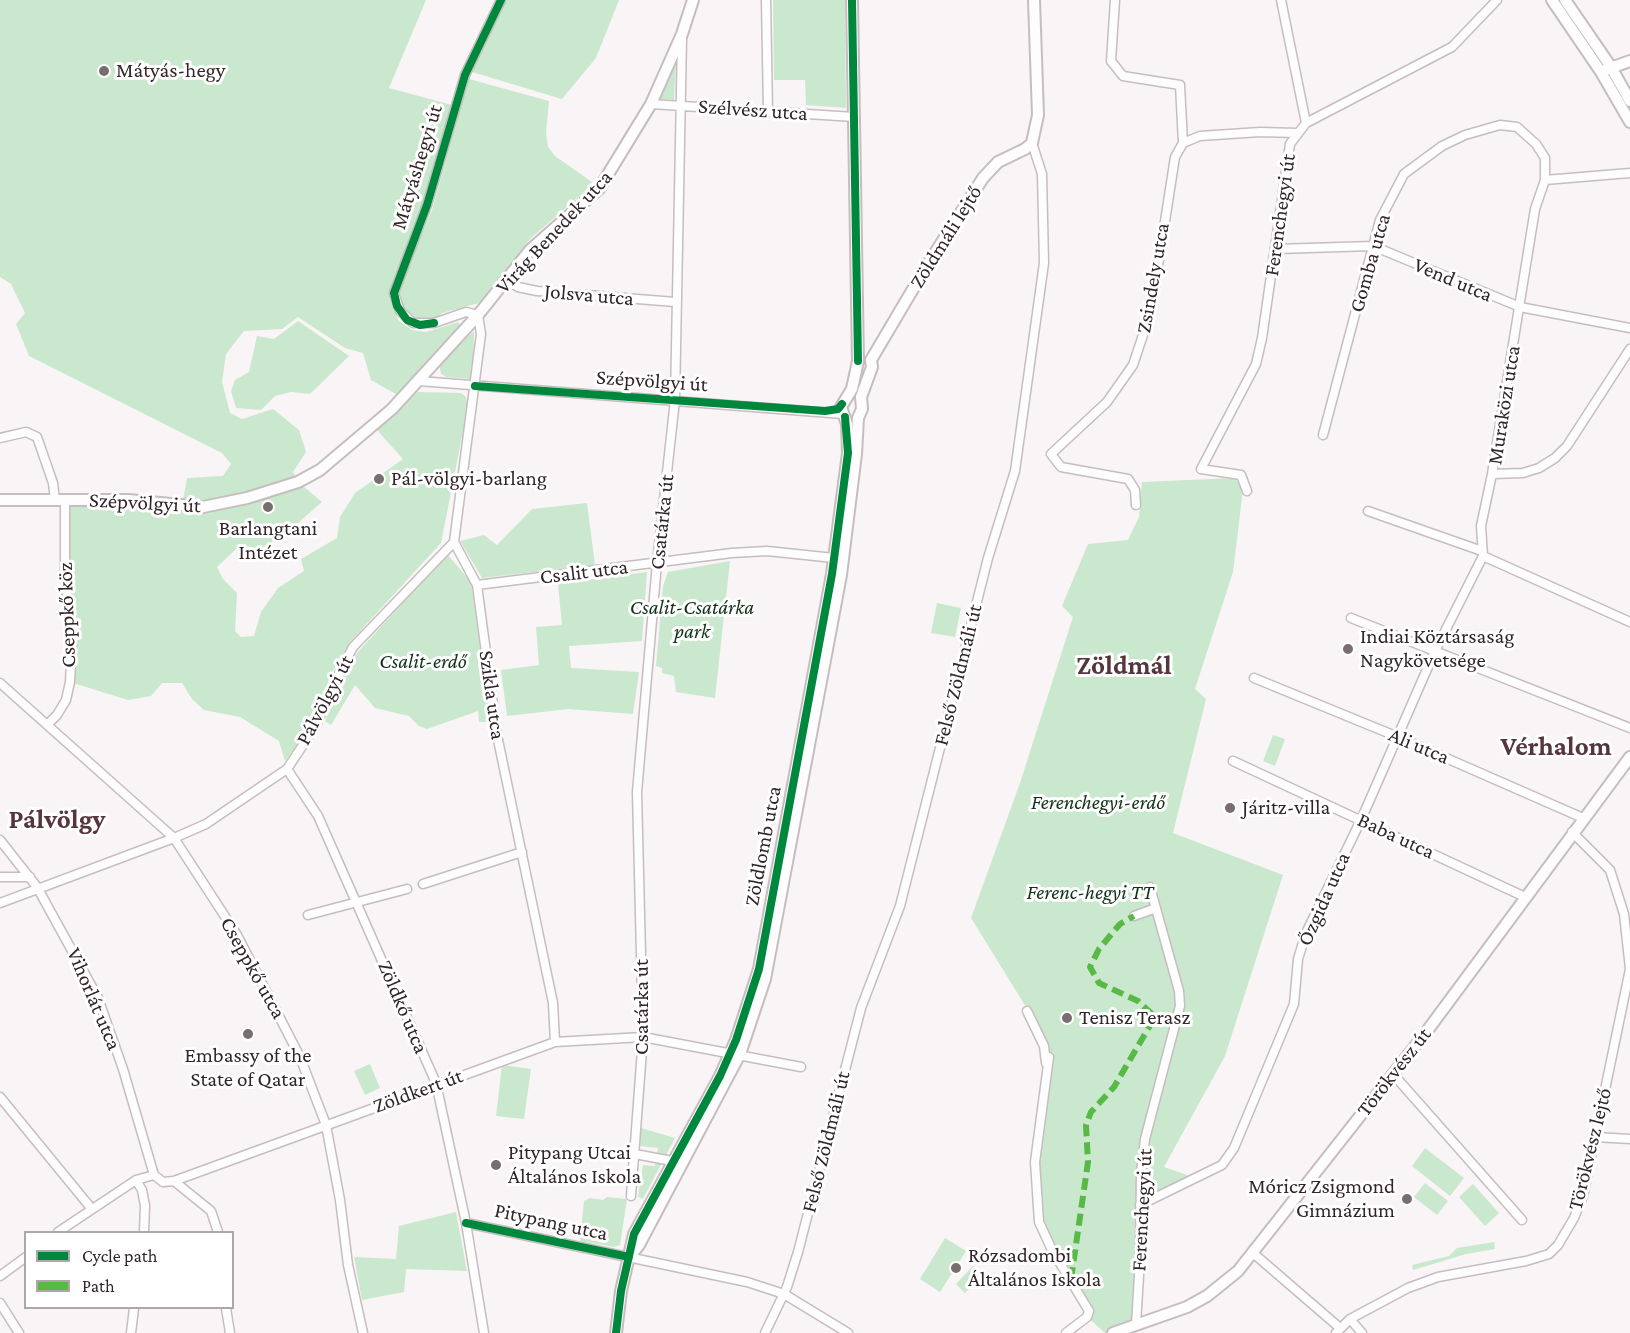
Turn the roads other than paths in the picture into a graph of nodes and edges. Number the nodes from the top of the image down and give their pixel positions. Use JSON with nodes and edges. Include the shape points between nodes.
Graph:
{"nodes":[{"id":1,"x":501,"y":0,"type":"edge"},
{"id":2,"x":693,"y":0,"type":"edge"},
{"id":3,"x":766,"y":0,"type":"edge"},
{"id":4,"x":852,"y":0,"type":"edge"},
{"id":5,"x":1034,"y":0,"type":"edge"},
{"id":6,"x":1115,"y":0,"type":"edge"},
{"id":7,"x":1281,"y":0,"type":"edge"},
{"id":8,"x":1497,"y":0,"type":"edge"},
{"id":9,"x":1552,"y":0,"type":"edge"},
{"id":10,"x":1565,"y":0,"type":"edge"},
{"id":11,"x":682,"y":34,"type":"junction"},
{"id":12,"x":1630,"y":61,"type":"edge"},
{"id":13,"x":1606,"y":70,"type":"junction"},
{"id":14,"x":1630,"y":101,"type":"edge"},
{"id":15,"x":651,"y":104,"type":"junction"},
{"id":16,"x":681,"y":106,"type":"junction"},
{"id":17,"x":768,"y":111,"type":"junction"},
{"id":18,"x":854,"y":117,"type":"junction"},
{"id":19,"x":1630,"y":122,"type":"edge"},
{"id":20,"x":1306,"y":123,"type":"junction"},
{"id":21,"x":1297,"y":133,"type":"junction"},
{"id":22,"x":1032,"y":143,"type":"junction"},
{"id":23,"x":1183,"y":143,"type":"junction"},
{"id":24,"x":1630,"y":173,"type":"edge"},
{"id":25,"x":1545,"y":180,"type":"junction"},
{"id":26,"x":1373,"y":246,"type":"junction"},
{"id":27,"x":1276,"y":249,"type":"junction"},
{"id":28,"x":507,"y":279,"type":"junction"},
{"id":29,"x":675,"y":302,"type":"junction"},
{"id":30,"x":1520,"y":307,"type":"junction"},
{"id":31,"x":478,"y":315,"type":"junction"},
{"id":32,"x":1630,"y":328,"type":"edge"},
{"id":33,"x":1630,"y":349,"type":"edge"},
{"id":34,"x":865,"y":359,"type":"junction"},
{"id":35,"x":418,"y":381,"type":"junction"},
{"id":36,"x":475,"y":386,"type":"junction"},
{"id":37,"x":675,"y":400,"type":"junction"},
{"id":38,"x":843,"y":412,"type":"junction"},
{"id":39,"x":858,"y":418,"type":"junction"},
{"id":40,"x":1323,"y":435,"type":"dead end"},
{"id":41,"x":0,"y":438,"type":"edge"},
{"id":42,"x":1492,"y":474,"type":"junction"},
{"id":43,"x":1247,"y":491,"type":"dead end"},
{"id":44,"x":0,"y":500,"type":"edge"},
{"id":45,"x":60,"y":500,"type":"junction"},
{"id":46,"x":1137,"y":505,"type":"dead end"},
{"id":47,"x":1368,"y":511,"type":"dead end"},
{"id":48,"x":454,"y":542,"type":"junction"},
{"id":49,"x":1482,"y":553,"type":"junction"},
{"id":50,"x":838,"y":559,"type":"junction"},
{"id":51,"x":657,"y":563,"type":"junction"},
{"id":52,"x":477,"y":585,"type":"junction"},
{"id":53,"x":1350,"y":618,"type":"dead end"},
{"id":54,"x":1630,"y":622,"type":"edge"},
{"id":55,"x":1435,"y":651,"type":"junction"},
{"id":56,"x":1254,"y":678,"type":"dead end"},
{"id":57,"x":0,"y":683,"type":"edge"},
{"id":58,"x":48,"y":724,"type":"junction"},
{"id":59,"x":1630,"y":728,"type":"edge"},
{"id":60,"x":1398,"y":737,"type":"junction"},
{"id":61,"x":1630,"y":757,"type":"edge"},
{"id":62,"x":1233,"y":761,"type":"dead end"},
{"id":63,"x":287,"y":769,"type":"junction"},
{"id":64,"x":1583,"y":818,"type":"junction"},
{"id":65,"x":1361,"y":820,"type":"junction"},
{"id":66,"x":1572,"y":832,"type":"junction"},
{"id":67,"x":174,"y":838,"type":"junction"},
{"id":68,"x":0,"y":840,"type":"edge"},
{"id":69,"x":522,"y":852,"type":"junction"},
{"id":70,"x":0,"y":877,"type":"edge"},
{"id":71,"x":30,"y":878,"type":"junction"},
{"id":72,"x":423,"y":884,"type":"dead end"},
{"id":73,"x":37,"y":887,"type":"junction"},
{"id":74,"x":1150,"y":887,"type":"dead end"},
{"id":75,"x":407,"y":889,"type":"dead end"},
{"id":76,"x":1525,"y":897,"type":"junction"},
{"id":77,"x":358,"y":902,"type":"junction"},
{"id":78,"x":0,"y":903,"type":"edge"},
{"id":79,"x":1156,"y":908,"type":"junction"},
{"id":80,"x":308,"y":915,"type":"dead end"},
{"id":81,"x":1134,"y":916,"type":"dead end"},
{"id":82,"x":1027,"y":1011,"type":"dead end"},
{"id":83,"x":1626,"y":1012,"type":"edge"},
{"id":84,"x":644,"y":1037,"type":"junction"},
{"id":85,"x":555,"y":1042,"type":"junction"},
{"id":86,"x":735,"y":1053,"type":"junction"},
{"id":87,"x":801,"y":1067,"type":"dead end"},
{"id":88,"x":1393,"y":1074,"type":"junction"},
{"id":89,"x":436,"y":1083,"type":"junction"},
{"id":90,"x":0,"y":1097,"type":"edge"},
{"id":91,"x":326,"y":1125,"type":"junction"},
{"id":92,"x":1595,"y":1137,"type":"junction"},
{"id":93,"x":1630,"y":1138,"type":"edge"},
{"id":94,"x":688,"y":1142,"type":"junction"},
{"id":95,"x":635,"y":1154,"type":"junction"},
{"id":96,"x":672,"y":1161,"type":"junction"},
{"id":97,"x":154,"y":1175,"type":"junction"},
{"id":98,"x":136,"y":1180,"type":"junction"},
{"id":99,"x":174,"y":1180,"type":"junction"},
{"id":100,"x":631,"y":1196,"type":"dead end"},
{"id":101,"x":1140,"y":1205,"type":"junction"},
{"id":102,"x":91,"y":1208,"type":"junction"},
{"id":103,"x":1522,"y":1220,"type":"dead end"},
{"id":104,"x":466,"y":1223,"type":"junction"},
{"id":105,"x":61,"y":1231,"type":"edge"},
{"id":106,"x":144,"y":1231,"type":"edge"},
{"id":107,"x":217,"y":1231,"type":"edge"},
{"id":108,"x":1253,"y":1252,"type":"junction"},
{"id":109,"x":629,"y":1257,"type":"junction"},
{"id":110,"x":24,"y":1258,"type":"edge"},
{"id":111,"x":0,"y":1276,"type":"edge"},
{"id":112,"x":784,"y":1294,"type":"junction"},
{"id":113,"x":0,"y":1303,"type":"edge"},
{"id":114,"x":134,"y":1309,"type":"edge"},
{"id":115,"x":226,"y":1309,"type":"edge"},
{"id":116,"x":1350,"y":1319,"type":"junction"},
{"id":117,"x":1136,"y":1325,"type":"junction"},
{"id":118,"x":1338,"y":1331,"type":"edge"},
{"id":119,"x":131,"y":1332,"type":"edge"},
{"id":120,"x":19,"y":1333,"type":"edge"},
{"id":121,"x":230,"y":1333,"type":"edge"},
{"id":122,"x":363,"y":1333,"type":"edge"},
{"id":123,"x":484,"y":1333,"type":"edge"},
{"id":124,"x":616,"y":1333,"type":"edge"},
{"id":125,"x":765,"y":1333,"type":"edge"},
{"id":126,"x":848,"y":1333,"type":"edge"},
{"id":127,"x":1066,"y":1333,"type":"edge"},
{"id":128,"x":1113,"y":1333,"type":"edge"},
{"id":129,"x":1362,"y":1333,"type":"edge"}],
"edges":[{"from":1,"to":31,"type":"street","name":"Mátyáshegyi út","via":[[465,75],[427,205],[394,293],[400,312],[413,323],[434,323],[466,312]]},
{"from":2,"to":11,"type":"street","name":"Virág Benedek utca"},
{"from":3,"to":17,"type":"street"},
{"from":4,"to":18,"type":"street"},
{"from":5,"to":22,"type":"street","name":"Felső Zöldmáli út","via":[[1038,115]]},
{"from":6,"to":23,"type":"street","name":"Zsindely utca","via":[[1111,61],[1131,78],[1180,85]]},
{"from":7,"to":20,"type":"street"},
{"from":8,"to":20,"type":"street","name":"Ferenchegyi út","via":[[1452,47]]},
{"from":9,"to":13,"type":"street"},
{"from":10,"to":13,"type":"street"},
{"from":11,"to":15,"type":"street","name":"Virág Benedek utca"},
{"from":11,"to":16,"type":"street","name":"Csatárka út"},
{"from":12,"to":13,"type":"street"},
{"from":13,"to":14,"type":"street"},
{"from":13,"to":19,"type":"street"},
{"from":15,"to":16,"type":"street","name":"Szélvész utca"},
{"from":15,"to":28,"type":"street","name":"Virág Benedek utca","via":[[599,189],[530,250]]},
{"from":16,"to":17,"type":"street","name":"Szélvész utca"},
{"from":16,"to":29,"type":"street","name":"Csatárka út"},
{"from":17,"to":18,"type":"street","name":"Szélvész utca"},
{"from":18,"to":34,"type":"street","via":[[857,330]]},
{"from":20,"to":21,"type":"street","name":"Ferenchegyi út"},
{"from":21,"to":23,"type":"street","via":[[1200,136]]},
{"from":21,"to":27,"type":"street","name":"Ferenchegyi út","via":[[1290,144]]},
{"from":22,"to":34,"type":"street","name":"Zöldmáli lejtő","via":[[998,162],[983,178],[878,349]]},
{"from":22,"to":112,"type":"street","name":"Felső Zöldmáli út","via":[[1042,174],[1044,262],[1015,471],[988,558],[900,906],[861,1008]]},
{"from":23,"to":46,"type":"street","name":"Zsindely utca","via":[[1170,176],[1152,311],[1133,365],[1107,402],[1051,454],[1061,467],[1128,480],[1135,490]]},
{"from":24,"to":25,"type":"street"},
{"from":25,"to":26,"type":"street","name":"Gomba utca","via":[[1545,158],[1517,127],[1500,125],[1465,135],[1442,146],[1404,174],[1380,220]]},
{"from":25,"to":30,"type":"street","name":"Muraközi utca","via":[[1535,209]]},
{"from":26,"to":27,"type":"street","name":"Vend utca"},
{"from":26,"to":30,"type":"street","name":"Vend utca"},
{"from":26,"to":40,"type":"street","name":"Gomba utca"},
{"from":27,"to":43,"type":"street","name":"Ferenchegyi út","via":[[1256,364],[1201,469],[1241,475]]},
{"from":28,"to":29,"type":"street","name":"Jolsva utca","via":[[518,287],[537,291]]},
{"from":28,"to":31,"type":"street","name":"Virág Benedek utca"},
{"from":29,"to":37,"type":"street","name":"Csatárka út"},
{"from":30,"to":32,"type":"street","name":"Vend utca"},
{"from":30,"to":42,"type":"street","name":"Muraközi utca"},
{"from":31,"to":35,"type":"street","name":"Virág Benedek utca"},
{"from":31,"to":36,"type":"street","via":[[482,334]]},
{"from":33,"to":42,"type":"street","via":[[1567,446],[1555,458],[1523,473]]},
{"from":34,"to":38,"type":"street"},
{"from":34,"to":39,"type":"street","via":[[872,367]]},
{"from":35,"to":36,"type":"street","name":"Szépvölgyi út"},
{"from":35,"to":45,"type":"street","name":"Szépvölgyi út","via":[[351,446],[298,482],[203,507],[128,500]]},
{"from":36,"to":37,"type":"street","name":"Szépvölgyi út"},
{"from":36,"to":48,"type":"street"},
{"from":37,"to":38,"type":"street","name":"Szépvölgyi út"},
{"from":37,"to":51,"type":"street","name":"Csatárka út"},
{"from":38,"to":39,"type":"street","name":"Szépvölgyi út","via":[[851,420]]},
{"from":38,"to":50,"type":"street","name":"Zöldlomb utca","via":[[848,453]]},
{"from":39,"to":50,"type":"street","name":"Zöldlomb utca","via":[[856,454]]},
{"from":41,"to":45,"type":"street","name":"Cseppkő köz","via":[[26,432],[37,437]]},
{"from":42,"to":49,"type":"street","name":"Muraközi utca","via":[[1481,526]]},
{"from":44,"to":45,"type":"street","name":"Szépvölgyi út"},
{"from":45,"to":58,"type":"street","name":"Cseppkő köz","via":[[72,643],[66,700]]},
{"from":47,"to":49,"type":"street"},
{"from":48,"to":52,"type":"street","name":"Szikla utca"},
{"from":48,"to":63,"type":"street","name":"Pálvölgyi út","via":[[353,647],[317,724]]},
{"from":49,"to":54,"type":"street"},
{"from":49,"to":55,"type":"street","name":"Őzgida utca"},
{"from":50,"to":51,"type":"street","name":"Csalit utca","via":[[767,551]]},
{"from":50,"to":86,"type":"street","name":"Zöldlomb utca","via":[[759,969]]},
{"from":51,"to":52,"type":"street","name":"Csalit utca"},
{"from":51,"to":84,"type":"street","name":"Csatárka út","via":[[637,792]]},
{"from":52,"to":69,"type":"street","name":"Szikla utca","via":[[497,735]]},
{"from":53,"to":55,"type":"street"},
{"from":55,"to":59,"type":"street"},
{"from":55,"to":60,"type":"street","name":"Őzgida utca"},
{"from":56,"to":60,"type":"street","name":"Ali utca"},
{"from":57,"to":58,"type":"street","name":"Cseppkő utca"},
{"from":58,"to":67,"type":"street","name":"Cseppkő utca"},
{"from":60,"to":64,"type":"street","name":"Ali utca"},
{"from":60,"to":65,"type":"street","name":"Őzgida utca"},
{"from":61,"to":64,"type":"street","name":"Törökvész út"},
{"from":62,"to":65,"type":"street","name":"Baba utca"},
{"from":63,"to":67,"type":"street","name":"Pálvölgyi út","via":[[206,824]]},
{"from":63,"to":77,"type":"street","name":"Zöldkő utca","via":[[318,816]]},
{"from":64,"to":66,"type":"street","name":"Törökvész út"},
{"from":65,"to":76,"type":"street","name":"Baba utca"},
{"from":65,"to":101,"type":"street","name":"Őzgida utca","via":[[1306,933],[1298,959],[1294,1004],[1234,1148],[1222,1165]]},
{"from":66,"to":76,"type":"street","name":"Törökvész út"},
{"from":66,"to":83,"type":"street","name":"Törökvész lejtő","via":[[1610,870],[1618,889],[1630,969]]},
{"from":67,"to":73,"type":"street","name":"Pálvölgyi út"},
{"from":67,"to":91,"type":"street","name":"Cseppkő utca","via":[[240,940],[300,1057]]},
{"from":68,"to":71,"type":"street","name":"Vihorlát utca"},
{"from":69,"to":72,"type":"street"},
{"from":69,"to":85,"type":"street","name":"Szikla utca","via":[[553,1002]]},
{"from":70,"to":71,"type":"street"},
{"from":71,"to":73,"type":"street","name":"Vihorlát utca"},
{"from":73,"to":78,"type":"street","name":"Pálvölgyi út"},
{"from":73,"to":97,"type":"street","name":"Vihorlát utca","via":[[98,998]]},
{"from":74,"to":79,"type":"street","name":"Ferenchegyi út"},
{"from":75,"to":77,"type":"street"},
{"from":76,"to":88,"type":"street","name":"Törökvész út"},
{"from":77,"to":80,"type":"street"},
{"from":77,"to":89,"type":"street","name":"Zöldkő utca"},
{"from":79,"to":81,"type":"street"},
{"from":79,"to":101,"type":"street","name":"Ferenchegyi út","via":[[1180,1006],[1145,1140]]},
{"from":82,"to":127,"type":"street","via":[[1048,1062],[1035,1162],[1039,1222],[1089,1311]]},
{"from":83,"to":92,"type":"street","name":"Törökvész lejtő"},
{"from":84,"to":85,"type":"street","name":"Zöldkert út"},
{"from":84,"to":86,"type":"street","name":"Zöldkert út"},
{"from":84,"to":95,"type":"street","name":"Csatárka út"},
{"from":85,"to":89,"type":"street","name":"Zöldkert út"},
{"from":86,"to":87,"type":"street","name":"Zöldkert út"},
{"from":86,"to":94,"type":"street","name":"Zöldlomb utca"},
{"from":88,"to":103,"type":"street"},
{"from":88,"to":108,"type":"street","name":"Törökvész út"},
{"from":89,"to":91,"type":"street","name":"Zöldkert út"},
{"from":89,"to":104,"type":"street","name":"Zöldkő utca"},
{"from":90,"to":102,"type":"street"},
{"from":91,"to":99,"type":"street","name":"Zöldkert út"},
{"from":91,"to":122,"type":"street","name":"Cseppkő utca"},
{"from":92,"to":93,"type":"street"},
{"from":92,"to":116,"type":"street","name":"Törökvész lejtő","via":[[1583,1196],[1558,1245],[1549,1254],[1438,1277],[1407,1288]]},
{"from":94,"to":96,"type":"street","name":"Zöldlomb utca"},
{"from":94,"to":109,"type":"street","name":"Zöldlomb utca","via":[[639,1245]]},
{"from":95,"to":96,"type":"street"},
{"from":95,"to":100,"type":"street","name":"Csatárka út"},
{"from":96,"to":109,"type":"street","name":"Zöldlomb utca","via":[[634,1234]]},
{"from":97,"to":98,"type":"street"},
{"from":97,"to":99,"type":"street","via":[[163,1182]]},
{"from":98,"to":102,"type":"street"},
{"from":98,"to":106,"type":"street","via":[[145,1206]]},
{"from":99,"to":107,"type":"street","via":[[211,1211]]},
{"from":101,"to":117,"type":"street","name":"Ferenchegyi út"},
{"from":102,"to":105,"type":"street"},
{"from":104,"to":109,"type":"street","name":"Pitypang utca"},
{"from":104,"to":123,"type":"street","name":"Zöldkő utca"},
{"from":108,"to":117,"type":"street","name":"Törökvész út","via":[[1238,1271],[1207,1296]]},
{"from":108,"to":118,"type":"street"},
{"from":109,"to":112,"type":"street","name":"Pitypang utca","via":[[747,1282]]},
{"from":109,"to":124,"type":"street"},
{"from":110,"to":111,"type":"street"},
{"from":112,"to":125,"type":"street","name":"Felső Zöldmáli út"},
{"from":112,"to":126,"type":"street","name":"Pitypang utca"},
{"from":113,"to":120,"type":"street"},
{"from":114,"to":119,"type":"street"},
{"from":115,"to":121,"type":"street"},
{"from":116,"to":118,"type":"street","name":"Törökvész lejtő"},
{"from":116,"to":129,"type":"street"},
{"from":117,"to":128,"type":"street","name":"Törökvész út"}]}
